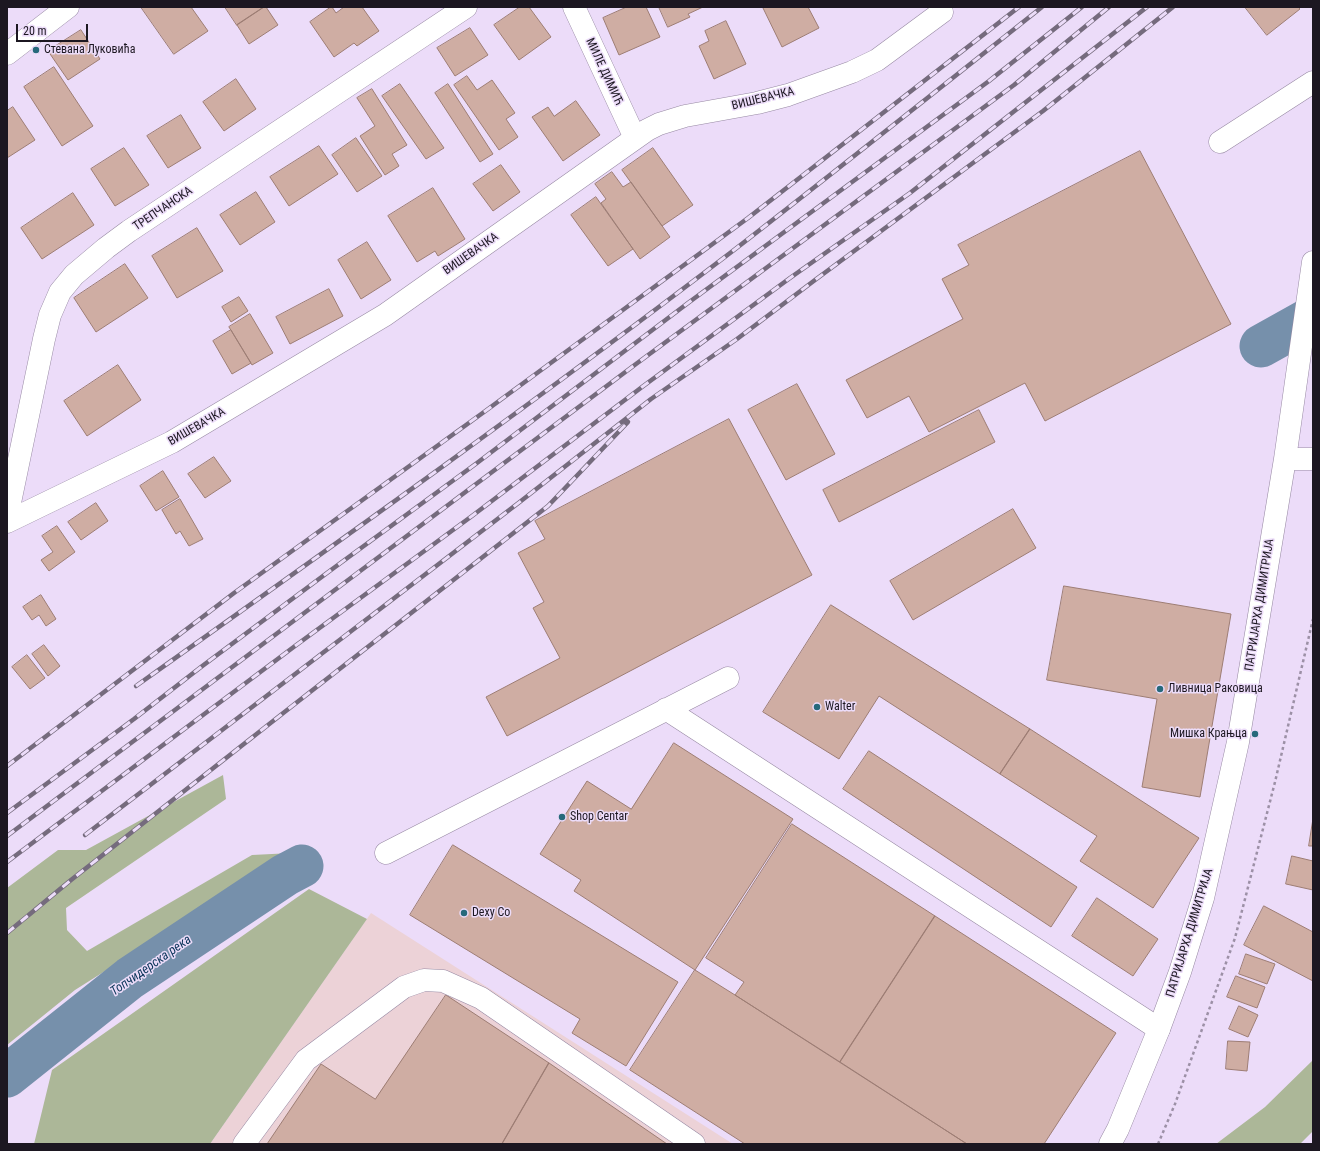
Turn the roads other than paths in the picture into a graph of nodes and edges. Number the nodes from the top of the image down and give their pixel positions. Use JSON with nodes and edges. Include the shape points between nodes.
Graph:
{"nodes":[{"id":1,"x":68,"y":7,"type":"edge"},
{"id":2,"x":466,"y":7,"type":"edge"},
{"id":3,"x":574,"y":7,"type":"edge"},
{"id":4,"x":942,"y":12,"type":"dead end"},
{"id":5,"x":7,"y":54,"type":"edge"},
{"id":6,"x":1313,"y":82,"type":"edge"},
{"id":7,"x":635,"y":138,"type":"junction"},
{"id":8,"x":1220,"y":142,"type":"dead end"},
{"id":9,"x":1312,"y":265,"type":"edge"},
{"id":10,"x":1285,"y":459,"type":"junction"},
{"id":11,"x":1313,"y":459,"type":"edge"},
{"id":12,"x":7,"y":516,"type":"edge"},
{"id":13,"x":7,"y":522,"type":"edge"},
{"id":14,"x":728,"y":678,"type":"dead end"},
{"id":15,"x":666,"y":709,"type":"junction"},
{"id":16,"x":386,"y":853,"type":"dead end"},
{"id":17,"x":1159,"y":1028,"type":"junction"},
{"id":18,"x":244,"y":1144,"type":"edge"},
{"id":19,"x":694,"y":1144,"type":"edge"},
{"id":20,"x":1110,"y":1144,"type":"edge"}],
"edges":[{"from":1,"to":5,"type":"street"},
{"from":2,"to":12,"type":"street","name":"ТРЕПЧАНСКА","via":[[129,231],[74,275],[60,292],[50,315]]},
{"from":3,"to":7,"type":"street","name":"МИЛЕ ДИМИЋ"},
{"from":4,"to":7,"type":"street","name":"ВИШЕВАЧКА","via":[[877,60],[852,72],[788,95],[685,116],[659,124]]},
{"from":6,"to":8,"type":"street"},
{"from":7,"to":13,"type":"street","name":"ВИШЕВАЧКА","via":[[385,315],[172,442]]},
{"from":9,"to":10,"type":"street","name":"ПАТРИЈАРХА ДИМИТРИЈА"},
{"from":10,"to":11,"type":"street"},
{"from":10,"to":17,"type":"street","name":"ПАТРИЈАРХА ДИМИТРИЈА","via":[[1238,742],[1202,898],[1180,972]]},
{"from":14,"to":15,"type":"street"},
{"from":15,"to":16,"type":"street"},
{"from":15,"to":17,"type":"street"},
{"from":17,"to":20,"type":"street","name":"ПАТРИЈАРХА ДИМИТРИЈА"},
{"from":18,"to":19,"type":"street","via":[[306,1060],[404,987],[424,980],[443,981],[481,998]]}]}
